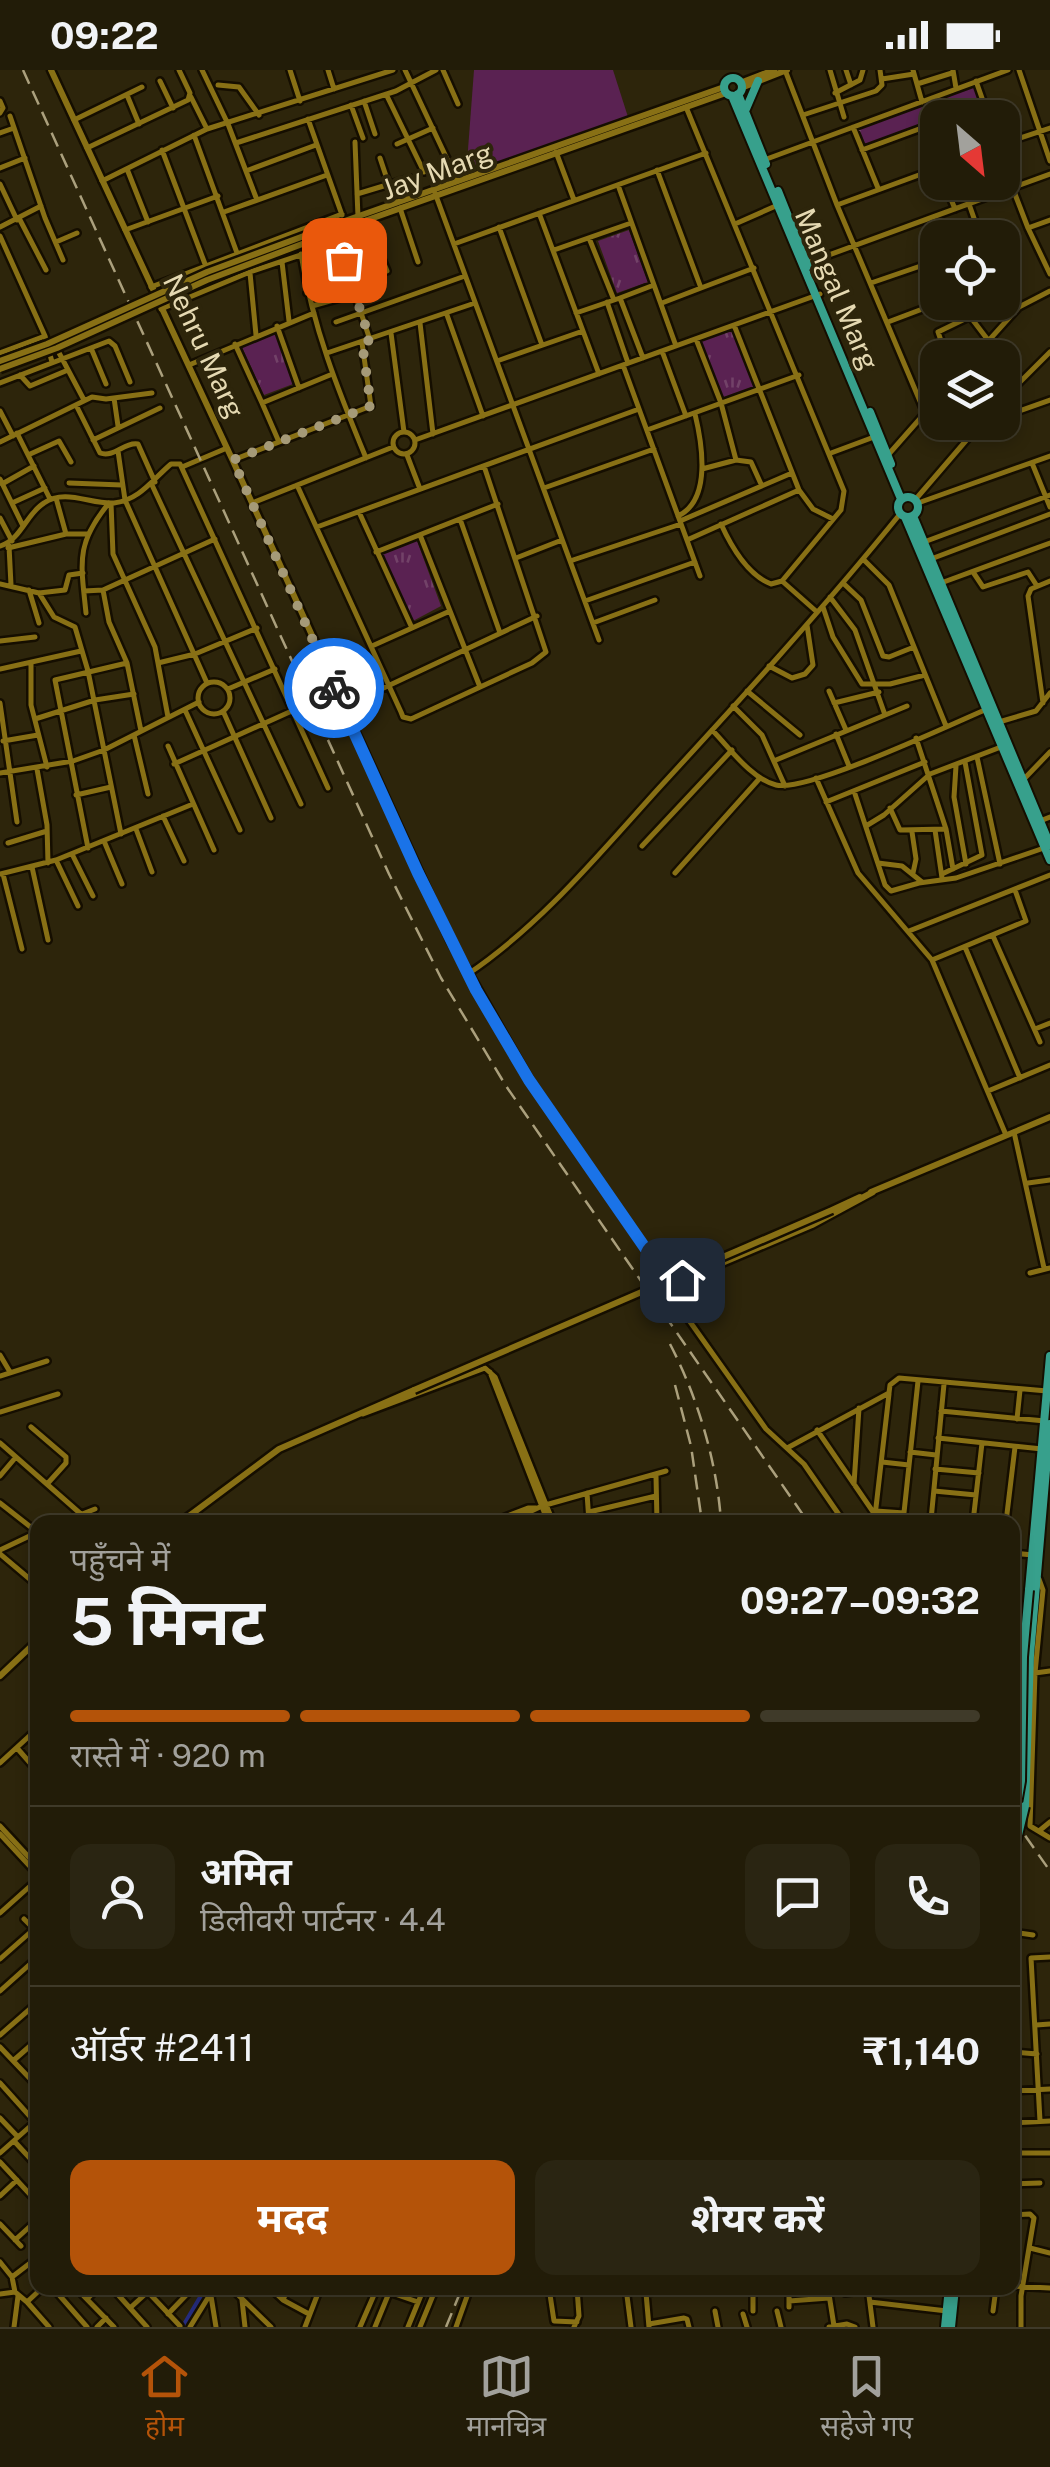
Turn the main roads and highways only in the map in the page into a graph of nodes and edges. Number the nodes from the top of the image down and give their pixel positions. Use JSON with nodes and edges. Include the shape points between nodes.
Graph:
{"nodes":[{"id":1,"x":758,"y":81,"type":"road end"},
{"id":2,"x":731,"y":84,"type":"edge"},
{"id":3,"x":745,"y":111,"type":"junction"},
{"id":4,"x":780,"y":204,"type":"junction"},
{"id":5,"x":818,"y":295,"type":"junction"},
{"id":6,"x":910,"y":500,"type":"junction"},
{"id":7,"x":906,"y":516,"type":"junction"},
{"id":8,"x":1021,"y":782,"type":"junction"},
{"id":9,"x":1047,"y":847,"type":"edge"},
{"id":10,"x":1050,"y":860,"type":"edge"},
{"id":11,"x":1050,"y":1356,"type":"edge"},
{"id":12,"x":1047,"y":1422,"type":"edge"},
{"id":13,"x":1046,"y":1446,"type":"edge"},
{"id":14,"x":1046,"y":1513,"type":"edge"},
{"id":15,"x":1032,"y":1590,"type":"junction"},
{"id":16,"x":1020,"y":1792,"type":"edge"},
{"id":17,"x":1020,"y":1827,"type":"edge"},
{"id":18,"x":950,"y":2295,"type":"edge"},
{"id":19,"x":951,"y":2295,"type":"edge"},
{"id":20,"x":948,"y":2327,"type":"edge"}],
"edges":[{"from":1,"to":3,"type":"main road"},
{"from":2,"to":3,"type":"main road","name":"Mangal Marg"},
{"from":2,"to":4,"type":"main road","name":"Mangal Marg"},
{"from":3,"to":4,"type":"main road","name":"Mangal Marg"},
{"from":4,"to":5,"type":"main road","name":"Mangal Marg"},
{"from":4,"to":5,"type":"main road","name":"Mangal Marg"},
{"from":5,"to":6,"type":"main road","name":"Mangal Marg"},
{"from":5,"to":6,"type":"main road","name":"Mangal Marg","via":[[874,437]]},
{"from":6,"to":7,"type":"main road","via":[[898,507]]},
{"from":6,"to":7,"type":"main road","via":[[918,510]]},
{"from":7,"to":8,"type":"main road"},
{"from":7,"to":8,"type":"main road","via":[[931,558]]},
{"from":8,"to":9,"type":"main road"},
{"from":8,"to":9,"type":"main road"},
{"from":9,"to":10,"type":"main road"},
{"from":11,"to":12,"type":"main road"},
{"from":12,"to":13,"type":"main road"},
{"from":13,"to":14,"type":"main road"},
{"from":13,"to":15,"type":"main road"},
{"from":14,"to":15,"type":"main road"},
{"from":15,"to":16,"type":"main road","bridge":true,"via":[[1023,1657]]},
{"from":15,"to":17,"type":"main road","bridge":true},
{"from":18,"to":20,"type":"main road"},
{"from":19,"to":20,"type":"main road"}]}
